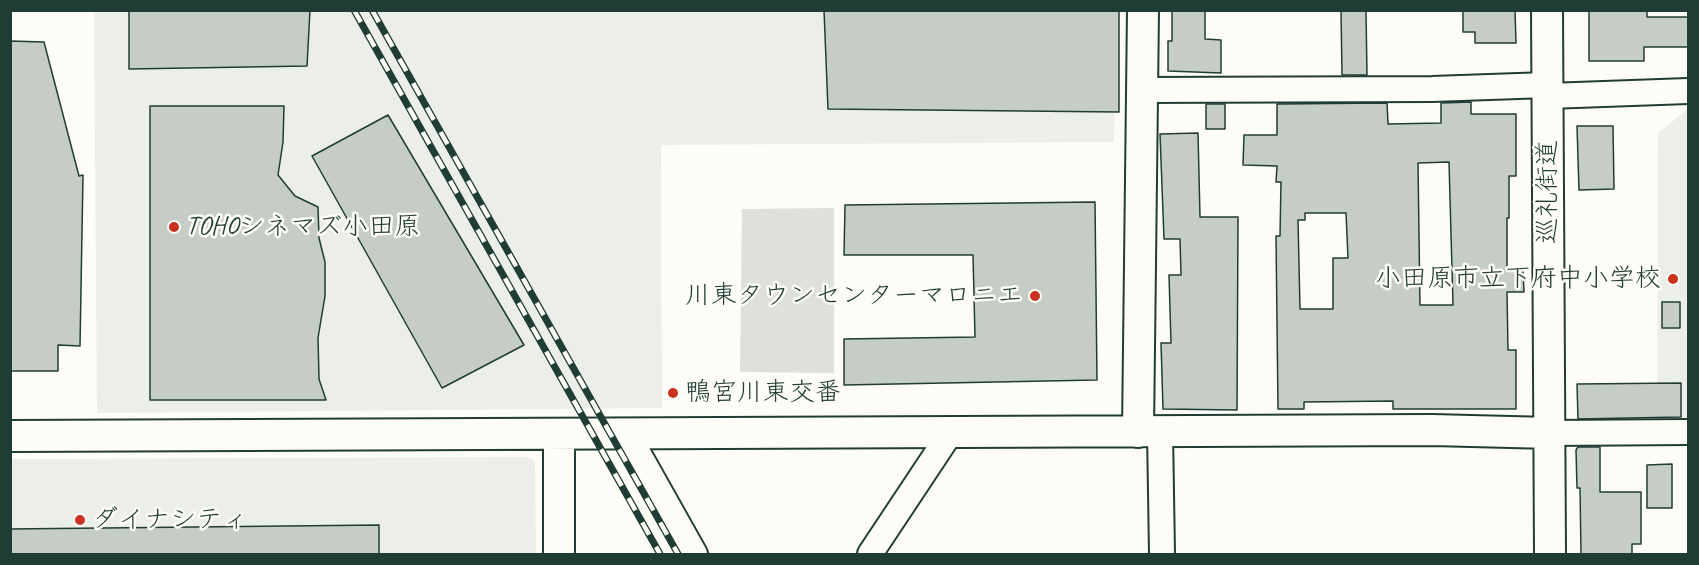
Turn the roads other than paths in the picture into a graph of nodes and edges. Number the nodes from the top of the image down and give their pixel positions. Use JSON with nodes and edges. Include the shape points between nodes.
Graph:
{"nodes":[{"id":1,"x":1143,"y":10,"type":"edge"},
{"id":2,"x":1547,"y":10,"type":"edge"},
{"id":3,"x":1142,"y":90,"type":"junction"},
{"id":4,"x":1548,"y":91,"type":"junction"},
{"id":5,"x":1689,"y":91,"type":"edge"},
{"id":6,"x":951,"y":432,"type":"junction"},
{"id":7,"x":1149,"y":432,"type":"junction"},
{"id":8,"x":1689,"y":432,"type":"edge"},
{"id":9,"x":1550,"y":433,"type":"junction"},
{"id":10,"x":559,"y":434,"type":"junction"},
{"id":11,"x":627,"y":434,"type":"junction"},
{"id":12,"x":10,"y":436,"type":"edge"},
{"id":13,"x":559,"y":555,"type":"edge"},
{"id":14,"x":695,"y":555,"type":"edge"},
{"id":15,"x":870,"y":555,"type":"edge"},
{"id":16,"x":1162,"y":555,"type":"edge"},
{"id":17,"x":1551,"y":555,"type":"edge"}],
"edges":[{"from":1,"to":3,"type":"street"},
{"from":2,"to":4,"type":"street","name":"巡礼街道"},
{"from":3,"to":4,"type":"street"},
{"from":3,"to":7,"type":"street"},
{"from":4,"to":5,"type":"street"},
{"from":4,"to":9,"type":"street","name":"巡礼街道"},
{"from":6,"to":7,"type":"street"},
{"from":6,"to":11,"type":"street"},
{"from":6,"to":15,"type":"street"},
{"from":7,"to":9,"type":"street"},
{"from":7,"to":16,"type":"street"},
{"from":8,"to":9,"type":"street"},
{"from":9,"to":17,"type":"street","name":"巡礼街道"},
{"from":10,"to":11,"type":"street"},
{"from":10,"to":12,"type":"street"},
{"from":10,"to":13,"type":"street"},
{"from":11,"to":14,"type":"street"}]}
